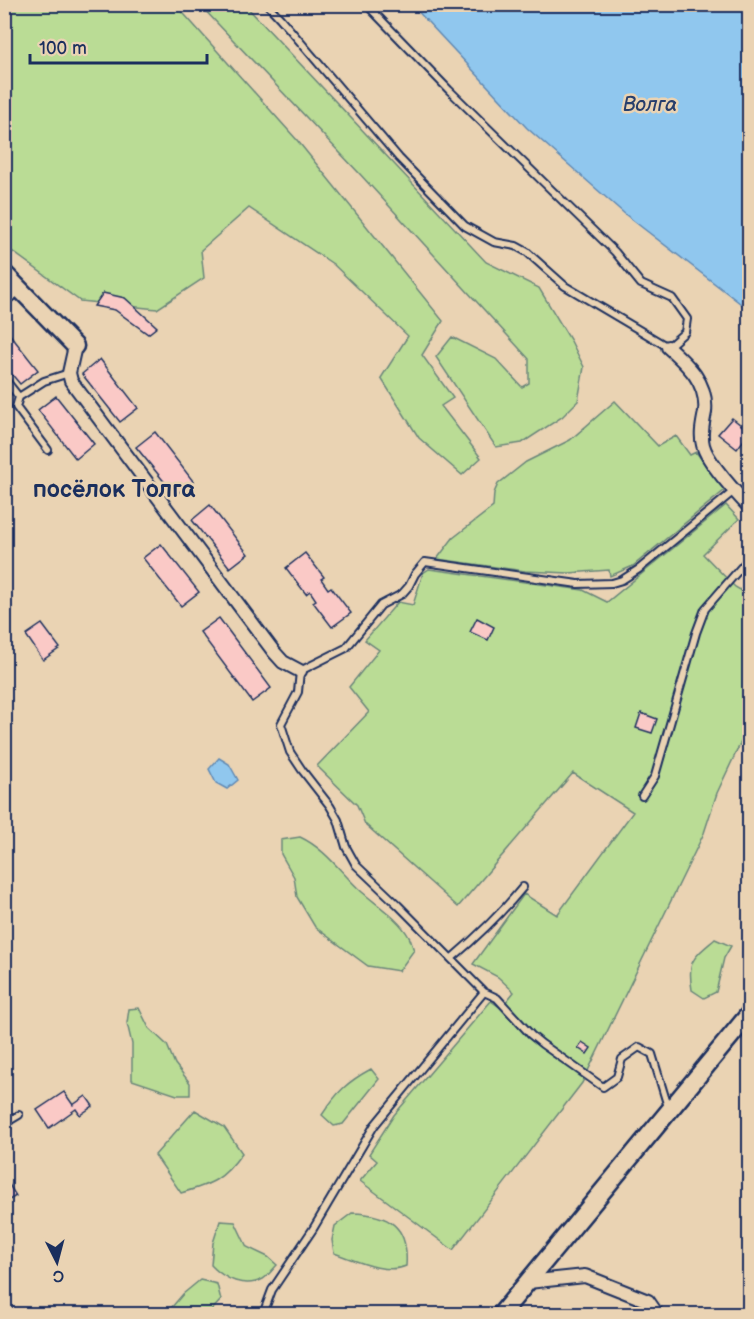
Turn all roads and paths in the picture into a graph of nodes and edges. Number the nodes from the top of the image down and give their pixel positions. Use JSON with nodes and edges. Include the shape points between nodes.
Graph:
{"nodes":[{"id":1,"x":267,"y":4,"type":"edge"},
{"id":2,"x":366,"y":4,"type":"edge"},
{"id":3,"x":4,"y":273,"type":"edge"},
{"id":4,"x":21,"y":290,"type":"junction"},
{"id":5,"x":4,"y":302,"type":"edge"},
{"id":6,"x":75,"y":346,"type":"joint"},
{"id":7,"x":668,"y":347,"type":"junction"},
{"id":8,"x":69,"y":373,"type":"junction"},
{"id":9,"x":4,"y":378,"type":"edge"},
{"id":10,"x":19,"y":397,"type":"junction"},
{"id":11,"x":48,"y":450,"type":"dead end"},
{"id":12,"x":734,"y":491,"type":"junction"},
{"id":13,"x":750,"y":508,"type":"edge"},
{"id":14,"x":750,"y":557,"type":"edge"},
{"id":15,"x":300,"y":671,"type":"junction"},
{"id":16,"x":642,"y":796,"type":"dead end"},
{"id":17,"x":522,"y":887,"type":"dead end"},
{"id":18,"x":452,"y":958,"type":"junction"},
{"id":19,"x":484,"y":992,"type":"junction"},
{"id":20,"x":750,"y":1014,"type":"edge"},
{"id":21,"x":669,"y":1111,"type":"junction"},
{"id":22,"x":20,"y":1115,"type":"dead end"},
{"id":23,"x":4,"y":1124,"type":"edge"},
{"id":24,"x":528,"y":1282,"type":"junction"},
{"id":25,"x":263,"y":1314,"type":"edge"},
{"id":26,"x":501,"y":1314,"type":"edge"},
{"id":27,"x":657,"y":1314,"type":"edge"}],
"edges":[{"from":1,"to":7,"type":"lane","via":[[399,158],[465,226],[494,242],[527,252],[565,286]]},
{"from":2,"to":7,"type":"lane","via":[[615,252],[641,284],[672,298],[687,319],[685,332]]},
{"from":3,"to":4,"type":"street"},
{"from":4,"to":5,"type":"lane"},
{"from":4,"to":6,"type":"street"},
{"from":6,"to":8,"type":"street"},
{"from":7,"to":12,"type":"street","via":[[700,382],[705,395],[705,452]]},
{"from":8,"to":10,"type":"lane","via":[[44,381]]},
{"from":8,"to":15,"type":"street","via":[[71,381],[274,652]]},
{"from":9,"to":10,"type":"lane"},
{"from":10,"to":11,"type":"lane","via":[[16,406]]},
{"from":12,"to":13,"type":"street"},
{"from":12,"to":15,"type":"lane","via":[[639,569],[612,583],[565,584],[425,562],[402,594],[381,605],[346,648]]},
{"from":14,"to":16,"type":"lane","via":[[705,609],[655,776]]},
{"from":15,"to":18,"type":"lane","via":[[298,692],[281,724],[290,752],[330,806],[356,865]]},
{"from":17,"to":18,"type":"lane","via":[[482,933]]},
{"from":18,"to":19,"type":"lane"},
{"from":19,"to":21,"type":"lane","via":[[496,998],[542,1044],[603,1087],[617,1077],[622,1059],[639,1047],[652,1054]]},
{"from":19,"to":25,"type":"lane","via":[[374,1126],[272,1290]]},
{"from":20,"to":21,"type":"street"},
{"from":21,"to":24,"type":"street"},
{"from":22,"to":23,"type":"lane"},
{"from":24,"to":26,"type":"street"},
{"from":24,"to":27,"type":"street","via":[[585,1276],[648,1301]]}]}
